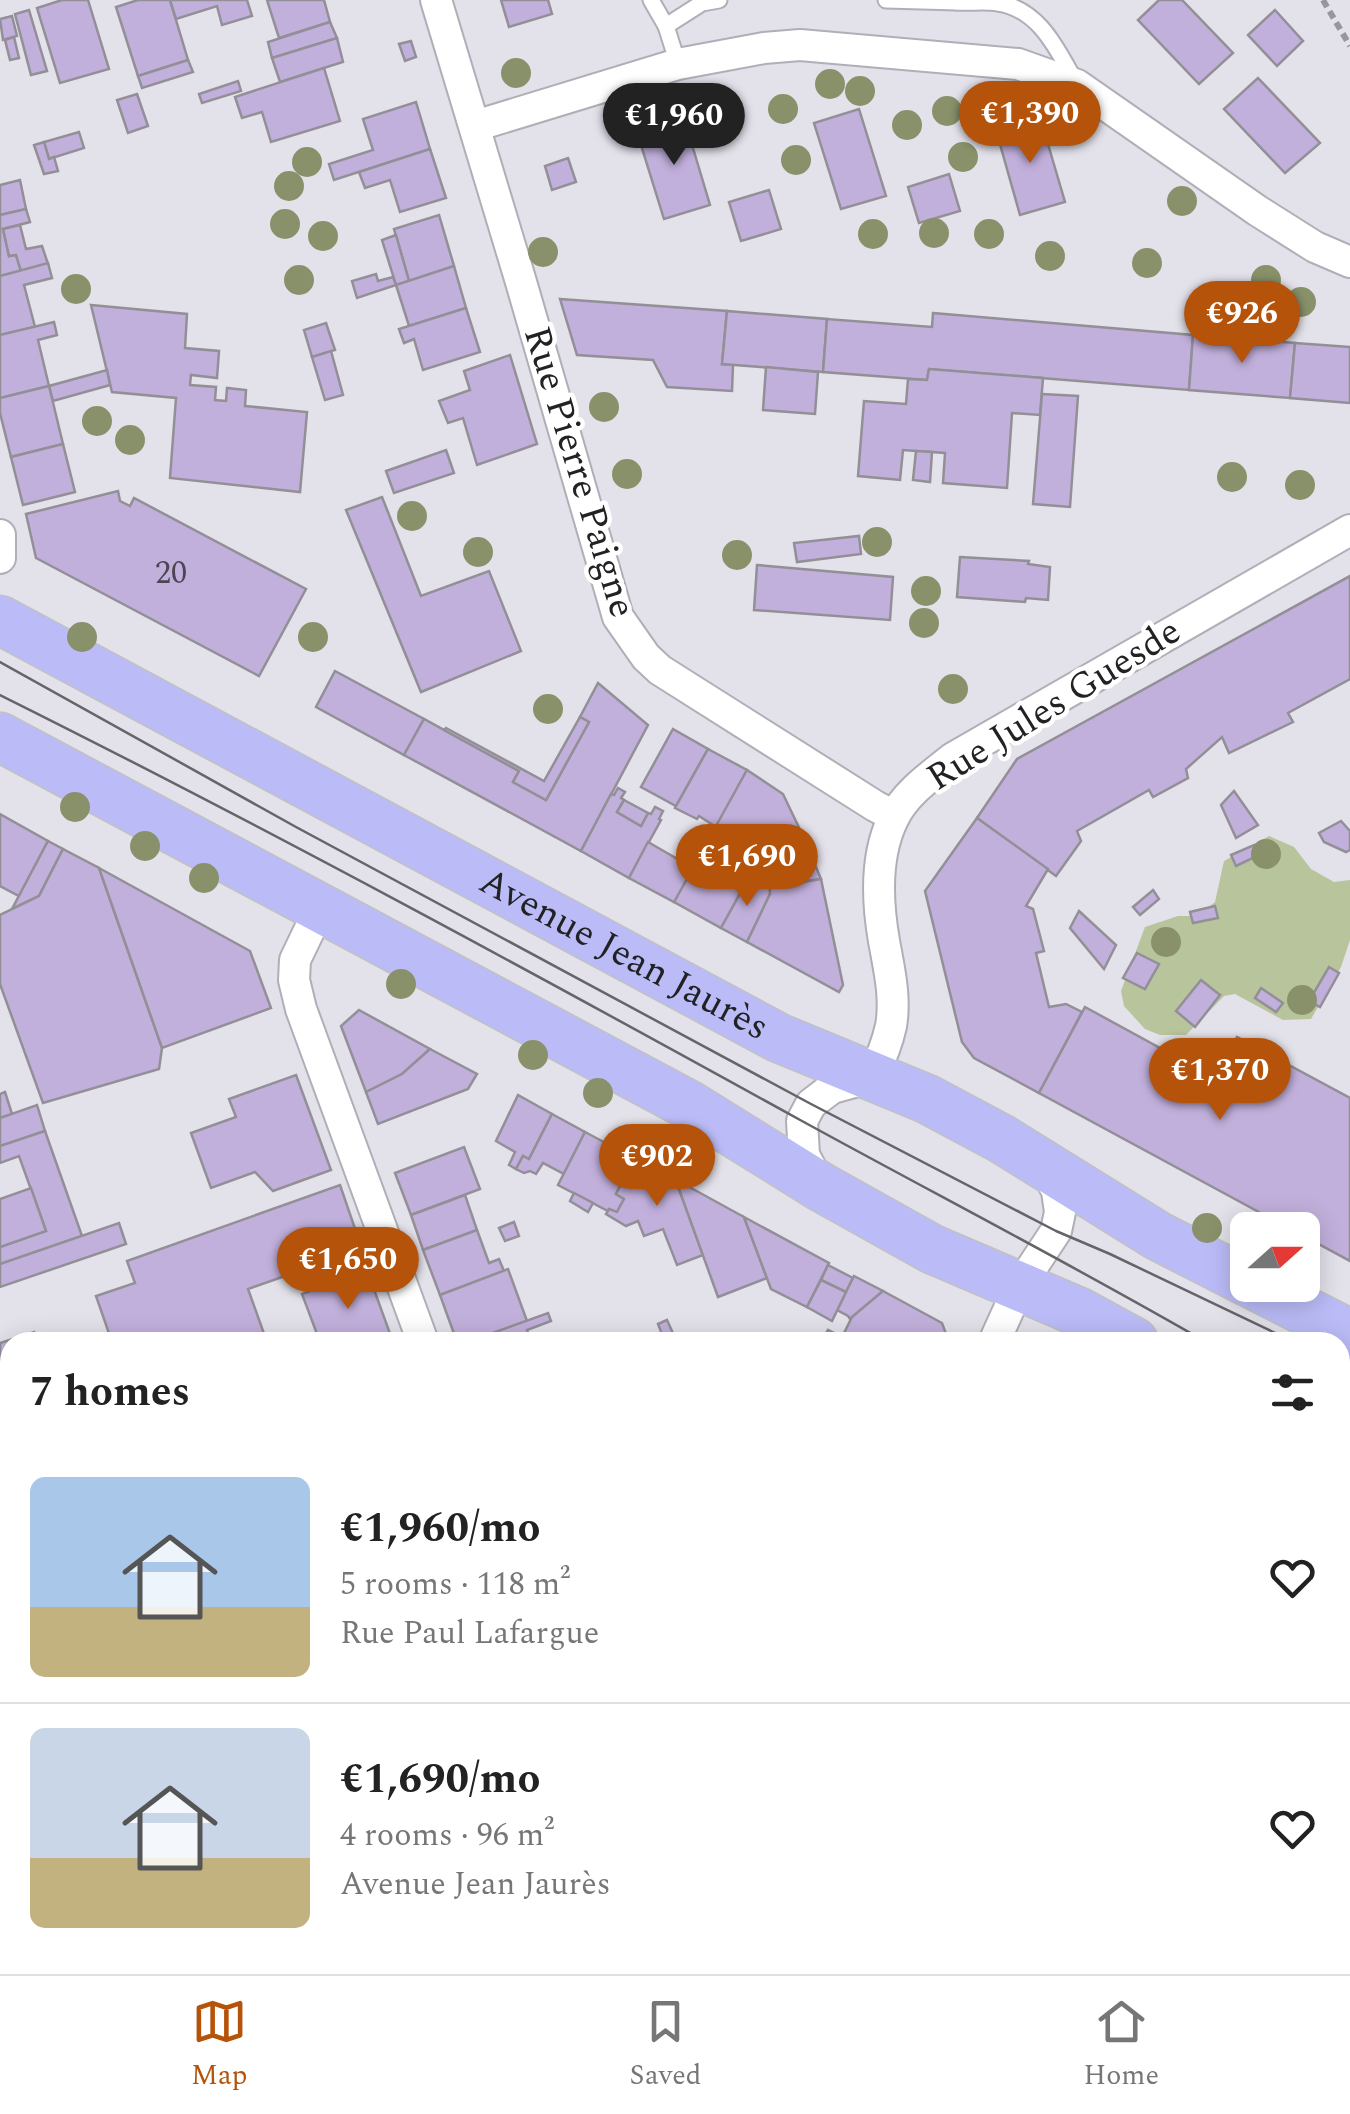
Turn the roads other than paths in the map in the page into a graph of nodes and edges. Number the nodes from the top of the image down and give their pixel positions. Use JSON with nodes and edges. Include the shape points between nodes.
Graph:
{"nodes":[{"id":1,"x":436,"y":0,"type":"edge"},
{"id":2,"x":651,"y":0,"type":"edge"},
{"id":3,"x":719,"y":0,"type":"edge"},
{"id":4,"x":886,"y":0,"type":"edge"},
{"id":5,"x":955,"y":1,"type":"edge"},
{"id":6,"x":666,"y":26,"type":"junction"},
{"id":7,"x":678,"y":64,"type":"junction"},
{"id":8,"x":1077,"y":85,"type":"junction"},
{"id":9,"x":475,"y":126,"type":"junction"},
{"id":10,"x":1350,"y":262,"type":"edge"},
{"id":11,"x":1350,"y":530,"type":"edge"},
{"id":12,"x":0,"y":535,"type":"edge"},
{"id":13,"x":0,"y":558,"type":"edge"},
{"id":14,"x":0,"y":620,"type":"edge"},
{"id":15,"x":0,"y":736,"type":"edge"},
{"id":16,"x":894,"y":816,"type":"junction"},
{"id":17,"x":320,"y":908,"type":"junction"},
{"id":18,"x":872,"y":1077,"type":"junction"},
{"id":19,"x":1043,"y":1165,"type":"junction"},
{"id":20,"x":821,"y":1187,"type":"junction"},
{"id":21,"x":1230,"y":1272,"type":"edge"},
{"id":22,"x":1018,"y":1287,"type":"junction"},
{"id":23,"x":1288,"y":1302,"type":"edge"},
{"id":24,"x":419,"y":1332,"type":"edge"},
{"id":25,"x":998,"y":1332,"type":"edge"},
{"id":26,"x":1116,"y":1332,"type":"edge"},
{"id":27,"x":1346,"y":1332,"type":"edge"}],
"edges":[{"from":1,"to":9,"type":"street","name":"Rue Pierre Paigne"},
{"from":2,"to":6,"type":"lane"},
{"from":3,"to":6,"type":"lane"},
{"from":4,"to":5,"type":"lane"},
{"from":5,"to":8,"type":"lane","via":[[1000,3],[1024,12],[1049,35]]},
{"from":6,"to":7,"type":"lane"},
{"from":7,"to":8,"type":"street","via":[[800,45],[1018,64]]},
{"from":7,"to":9,"type":"street"},
{"from":8,"to":10,"type":"street","via":[[1258,211]]},
{"from":9,"to":16,"type":"street","name":"Rue Pierre Paigne","via":[[609,587],[630,636],[660,670]]},
{"from":11,"to":16,"type":"street","name":"Rue Jules Guesde","via":[[953,758]]},
{"from":12,"to":13,"type":"street"},
{"from":14,"to":18,"type":"main road","name":"Avenue Jean Jaurès","via":[[779,1038]]},
{"from":15,"to":17,"type":"main road"},
{"from":16,"to":18,"type":"street","name":"Rue Jules Guesde","via":[[878,894],[893,985],[892,1024]]},
{"from":17,"to":20,"type":"main road","via":[[688,1105]]},
{"from":17,"to":24,"type":"street","via":[[294,960],[294,980]]},
{"from":18,"to":19,"type":"main road","name":"Avenue Jean Jaurès","via":[[927,1099]]},
{"from":18,"to":20,"type":"street","via":[[832,1088],[802,1121],[804,1155]]},
{"from":19,"to":21,"type":"main road","name":"Avenue Jean Jaurès"},
{"from":19,"to":22,"type":"street","via":[[1060,1212],[1056,1231]]},
{"from":20,"to":22,"type":"main road"},
{"from":22,"to":25,"type":"street"},
{"from":22,"to":26,"type":"main road"},
{"from":23,"to":27,"type":"main road","name":"Avenue Jean Jaurès"}]}
